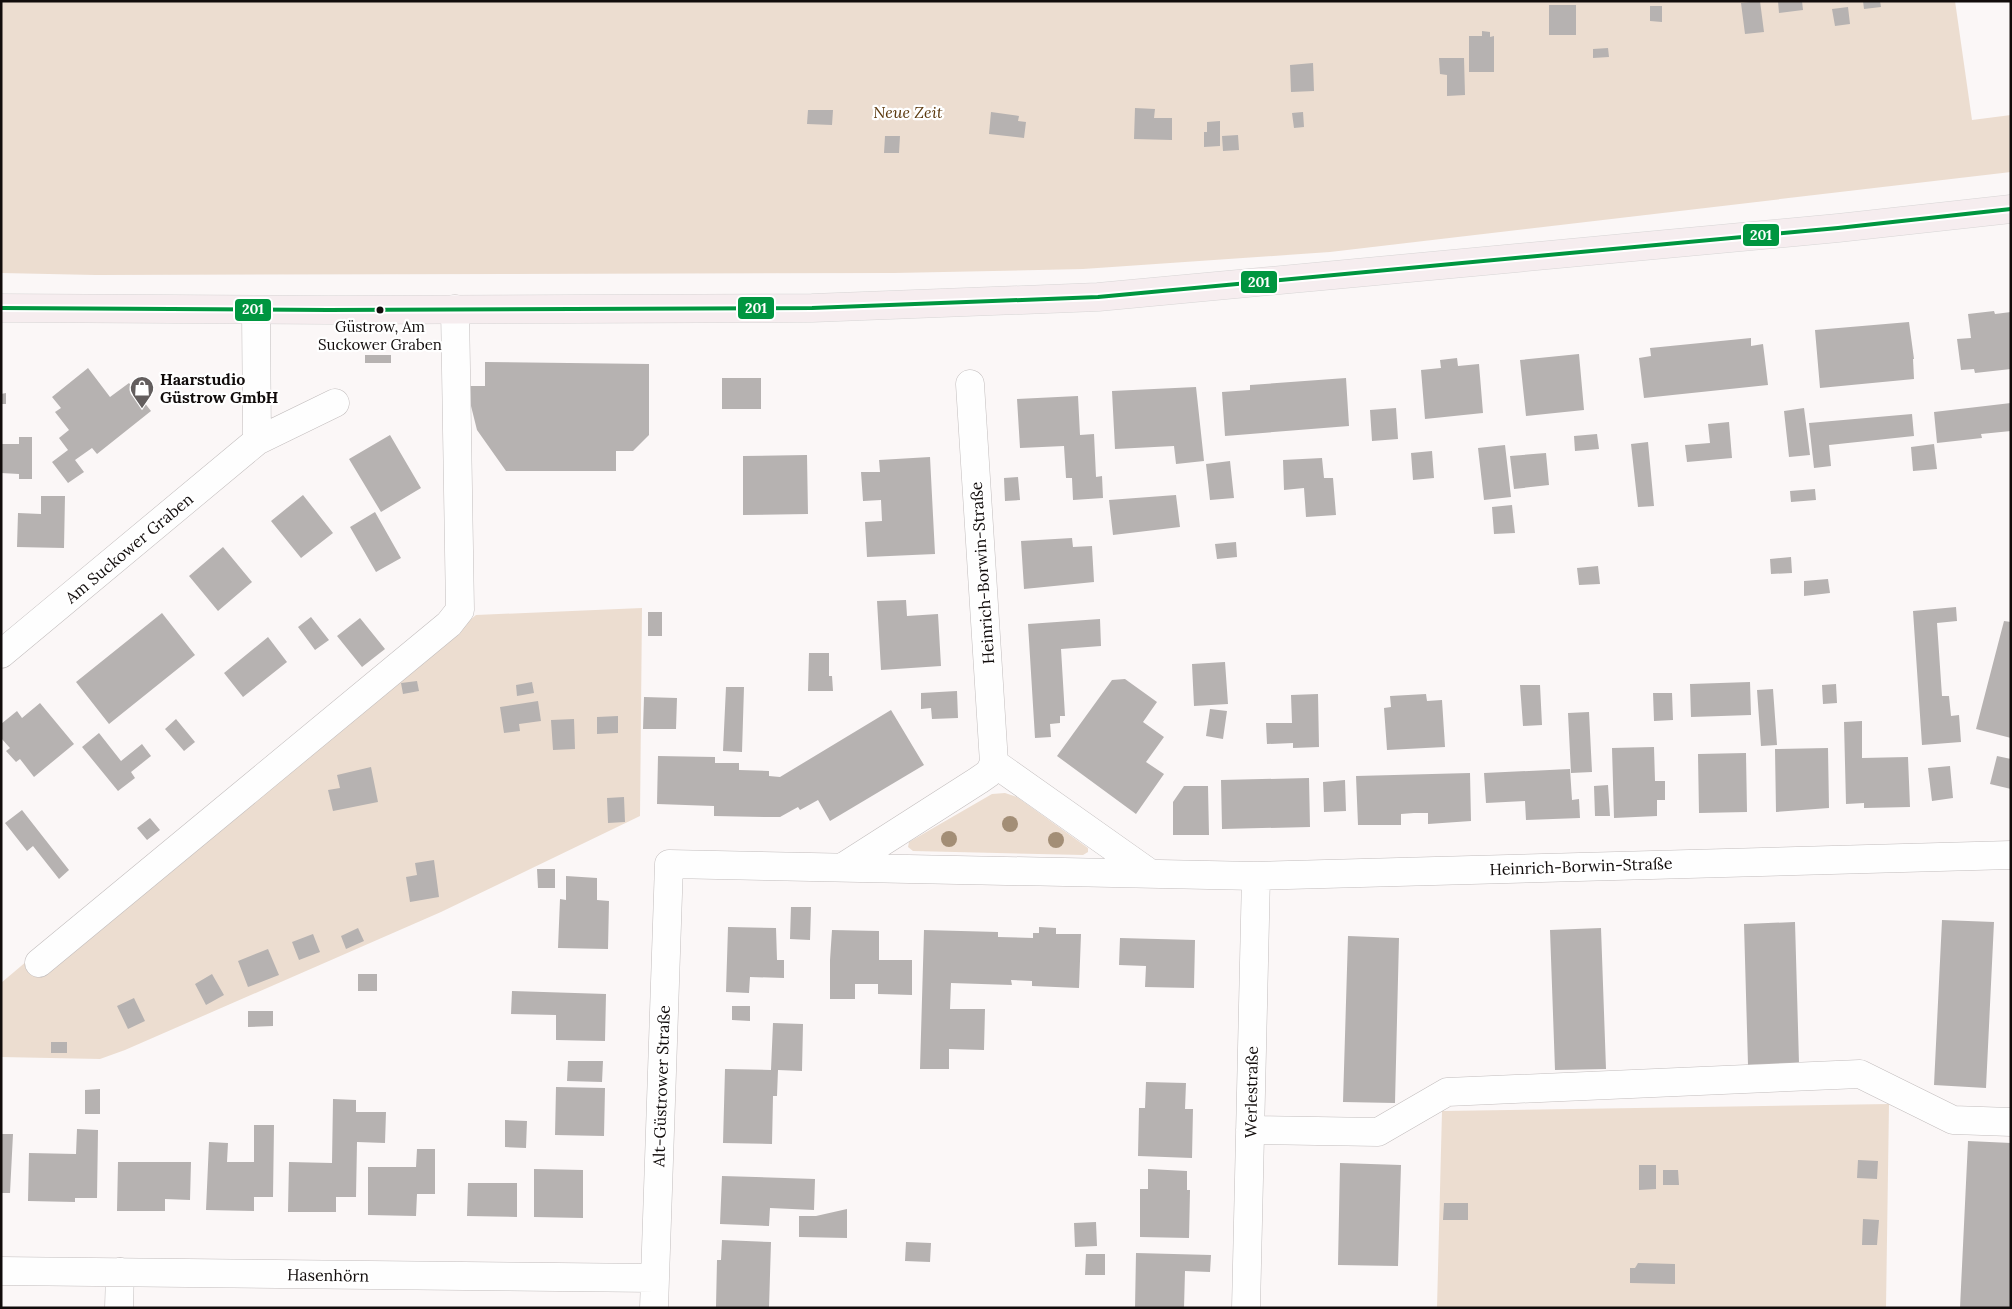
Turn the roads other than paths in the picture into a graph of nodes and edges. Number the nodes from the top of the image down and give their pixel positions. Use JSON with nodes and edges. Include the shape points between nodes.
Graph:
{"nodes":[{"id":1,"x":2011,"y":209,"type":"edge"},
{"id":2,"x":1,"y":308,"type":"edge"},
{"id":3,"x":455,"y":309,"type":"junction"},
{"id":4,"x":256,"y":310,"type":"junction"},
{"id":5,"x":970,"y":384,"type":"dead end"},
{"id":6,"x":335,"y":403,"type":"dead end"},
{"id":7,"x":257,"y":441,"type":"junction"},
{"id":8,"x":1,"y":654,"type":"edge"},
{"id":9,"x":994,"y":763,"type":"junction"},
{"id":10,"x":2011,"y":855,"type":"edge"},
{"id":11,"x":669,"y":864,"type":"joint"},
{"id":12,"x":843,"y":867,"type":"junction"},
{"id":13,"x":1151,"y":874,"type":"junction"},
{"id":14,"x":1256,"y":876,"type":"junction"},
{"id":15,"x":39,"y":963,"type":"dead end"},
{"id":16,"x":2011,"y":1122,"type":"edge"},
{"id":17,"x":1250,"y":1130,"type":"junction"},
{"id":18,"x":1,"y":1271,"type":"edge"},
{"id":19,"x":120,"y":1272,"type":"junction"},
{"id":20,"x":655,"y":1278,"type":"junction"},
{"id":21,"x":120,"y":1308,"type":"edge"},
{"id":22,"x":654,"y":1308,"type":"edge"},
{"id":23,"x":1246,"y":1308,"type":"edge"}],
"edges":[{"from":1,"to":3,"type":"main road","via":[[1098,297],[812,308]]},
{"from":2,"to":4,"type":"main road"},
{"from":3,"to":4,"type":"main road"},
{"from":3,"to":15,"type":"street","via":[[460,610],[449,624]]},
{"from":4,"to":7,"type":"street"},
{"from":5,"to":9,"type":"street","name":"Heinrich-Borwin-Straße"},
{"from":6,"to":7,"type":"street","name":"Am Suckower Graben"},
{"from":7,"to":8,"type":"street","name":"Am Suckower Graben"},
{"from":9,"to":12,"type":"street","via":[[989,773],[979,780]]},
{"from":9,"to":13,"type":"street"},
{"from":10,"to":14,"type":"street","name":"Heinrich-Borwin-Straße"},
{"from":11,"to":12,"type":"street","name":"Heinrich-Borwin-Straße"},
{"from":11,"to":20,"type":"street","name":"Alt-Güstrower Straße"},
{"from":12,"to":13,"type":"street","name":"Heinrich-Borwin-Straße"},
{"from":13,"to":14,"type":"street","name":"Heinrich-Borwin-Straße"},
{"from":14,"to":17,"type":"street","name":"Werlestraße"},
{"from":16,"to":17,"type":"street","via":[[1953,1120],[1860,1074],[1447,1092],[1378,1132]]},
{"from":17,"to":23,"type":"street","name":"Werlestraße"},
{"from":18,"to":19,"type":"street","name":"Hasenhörn"},
{"from":19,"to":20,"type":"street","name":"Hasenhörn"},
{"from":19,"to":21,"type":"street"},
{"from":20,"to":22,"type":"street","name":"Alt-Güstrower Straße"}]}
